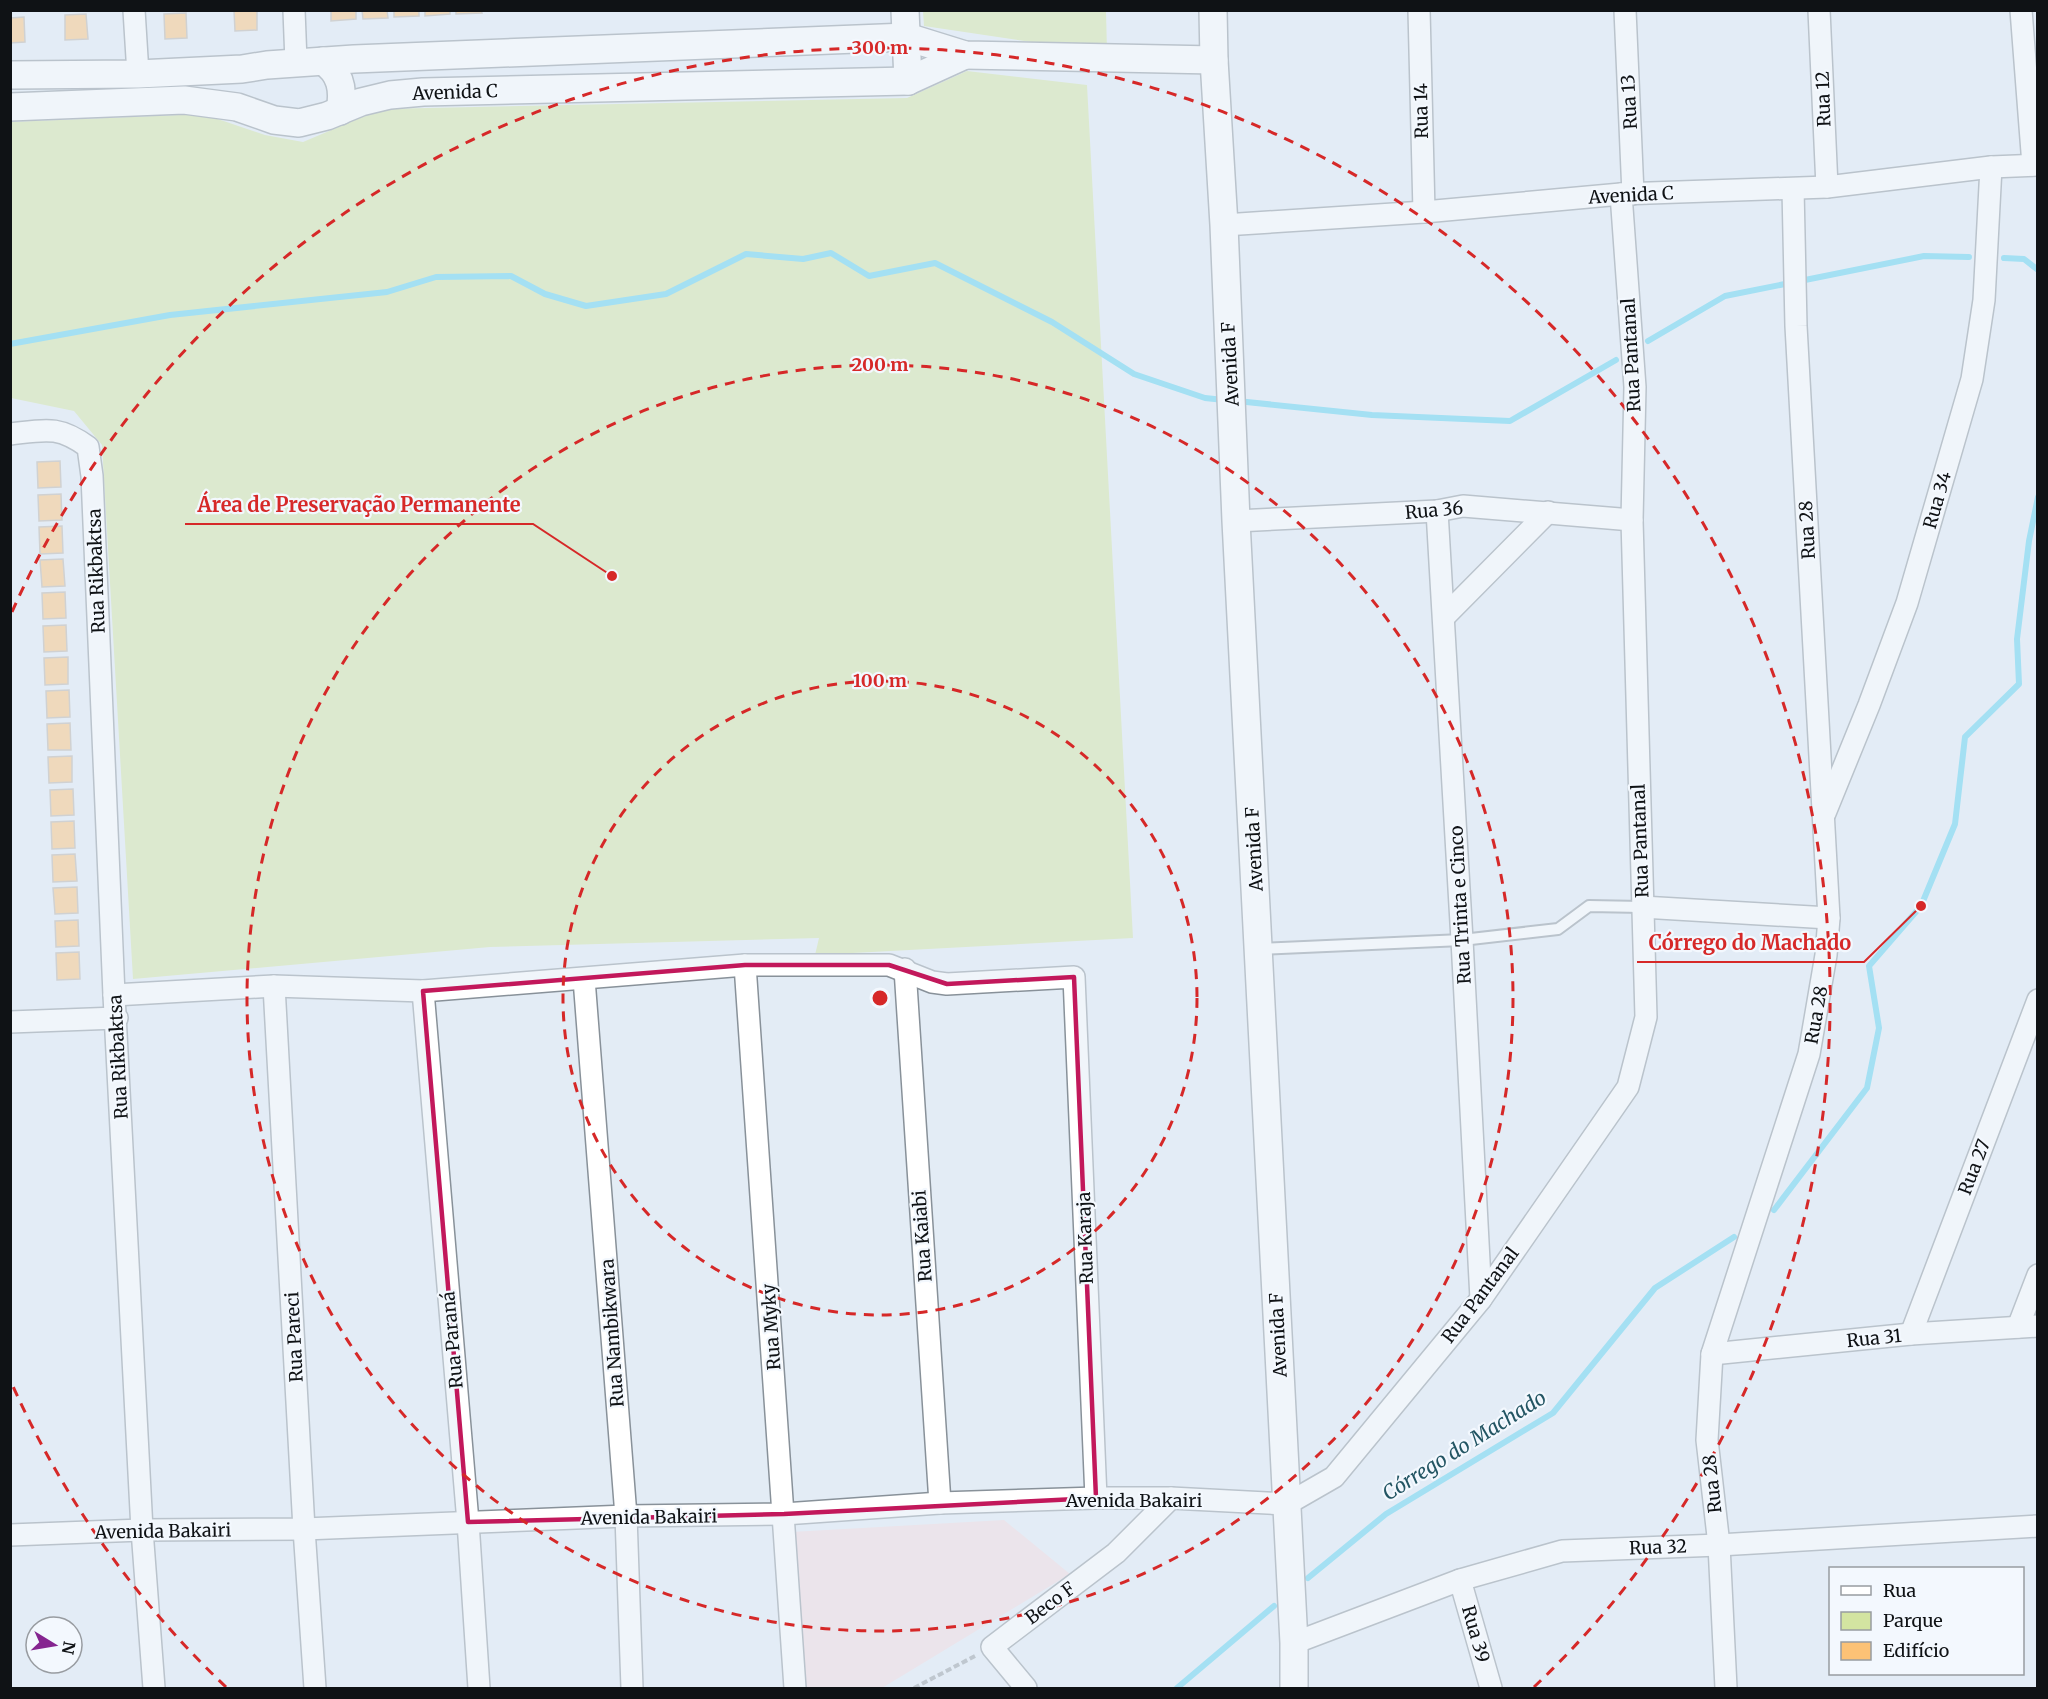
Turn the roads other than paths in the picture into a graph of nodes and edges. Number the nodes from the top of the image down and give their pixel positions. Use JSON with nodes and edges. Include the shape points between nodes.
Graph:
{"nodes":[{"id":1,"x":134,"y":10,"type":"edge"},
{"id":2,"x":294,"y":10,"type":"edge"},
{"id":3,"x":1213,"y":10,"type":"edge"},
{"id":4,"x":1419,"y":10,"type":"edge"},
{"id":5,"x":1625,"y":10,"type":"edge"},
{"id":6,"x":1820,"y":10,"type":"edge"},
{"id":7,"x":2021,"y":10,"type":"edge"},
{"id":8,"x":906,"y":24,"type":"edge"},
{"id":9,"x":965,"y":56,"type":"junction"},
{"id":10,"x":1214,"y":60,"type":"junction"},
{"id":11,"x":309,"y":62,"type":"junction"},
{"id":12,"x":267,"y":65,"type":"junction"},
{"id":13,"x":138,"y":74,"type":"junction"},
{"id":14,"x":10,"y":75,"type":"edge"},
{"id":15,"x":908,"y":81,"type":"junction"},
{"id":16,"x":10,"y":107,"type":"edge"},
{"id":17,"x":340,"y":111,"type":"junction"},
{"id":18,"x":266,"y":118,"type":"junction"},
{"id":19,"x":2035,"y":165,"type":"edge"},
{"id":20,"x":1991,"y":167,"type":"junction"},
{"id":21,"x":1827,"y":187,"type":"junction"},
{"id":22,"x":1793,"y":189,"type":"junction"},
{"id":23,"x":1627,"y":194,"type":"junction"},
{"id":24,"x":1424,"y":212,"type":"junction"},
{"id":25,"x":1224,"y":225,"type":"junction"},
{"id":26,"x":10,"y":434,"type":"edge"},
{"id":27,"x":1437,"y":511,"type":"junction"},
{"id":28,"x":1548,"y":512,"type":"junction"},
{"id":29,"x":1632,"y":520,"type":"junction"},
{"id":30,"x":1236,"y":521,"type":"junction"},
{"id":31,"x":1444,"y":617,"type":"junction"},
{"id":32,"x":1823,"y":818,"type":"junction"},
{"id":33,"x":1642,"y":907,"type":"junction"},
{"id":34,"x":1829,"y":918,"type":"junction"},
{"id":35,"x":1462,"y":940,"type":"junction"},
{"id":36,"x":1259,"y":949,"type":"junction"},
{"id":37,"x":745,"y":965,"type":"junction"},
{"id":38,"x":905,"y":969,"type":"junction"},
{"id":39,"x":584,"y":979,"type":"junction"},
{"id":40,"x":274,"y":986,"type":"junction"},
{"id":41,"x":423,"y":991,"type":"junction"},
{"id":42,"x":114,"y":995,"type":"junction"},
{"id":43,"x":2037,"y":1000,"type":"edge"},
{"id":44,"x":117,"y":1018,"type":"junction"},
{"id":45,"x":10,"y":1022,"type":"edge"},
{"id":46,"x":2037,"y":1275,"type":"edge"},
{"id":47,"x":1481,"y":1299,"type":"junction"},
{"id":48,"x":2028,"y":1327,"type":"edge"},
{"id":49,"x":1911,"y":1334,"type":"junction"},
{"id":50,"x":1712,"y":1354,"type":"junction"},
{"id":51,"x":1096,"y":1498,"type":"junction"},
{"id":52,"x":1171,"y":1498,"type":"junction"},
{"id":53,"x":940,"y":1503,"type":"junction"},
{"id":54,"x":1287,"y":1504,"type":"junction"},
{"id":55,"x":784,"y":1514,"type":"junction"},
{"id":56,"x":626,"y":1516,"type":"junction"},
{"id":57,"x":468,"y":1522,"type":"junction"},
{"id":58,"x":2037,"y":1526,"type":"edge"},
{"id":59,"x":304,"y":1529,"type":"junction"},
{"id":60,"x":142,"y":1530,"type":"junction"},
{"id":61,"x":10,"y":1535,"type":"edge"},
{"id":62,"x":1719,"y":1545,"type":"junction"},
{"id":63,"x":1460,"y":1580,"type":"junction"},
{"id":64,"x":1294,"y":1643,"type":"junction"},
{"id":65,"x":154,"y":1689,"type":"edge"},
{"id":66,"x":315,"y":1689,"type":"edge"},
{"id":67,"x":479,"y":1689,"type":"edge"},
{"id":68,"x":632,"y":1689,"type":"edge"},
{"id":69,"x":795,"y":1689,"type":"edge"},
{"id":70,"x":1026,"y":1689,"type":"edge"},
{"id":71,"x":1294,"y":1689,"type":"edge"},
{"id":72,"x":1491,"y":1689,"type":"edge"},
{"id":73,"x":1726,"y":1689,"type":"edge"}],
"edges":[{"from":1,"to":13,"type":"street"},
{"from":2,"to":11,"type":"street"},
{"from":3,"to":10,"type":"street","name":"Avenida F"},
{"from":4,"to":24,"type":"street","name":"Rua 14"},
{"from":5,"to":23,"type":"street","name":"Rua 13"},
{"from":6,"to":21,"type":"street","name":"Rua 12"},
{"from":7,"to":19,"type":"street"},
{"from":8,"to":9,"type":"street"},
{"from":8,"to":11,"type":"street","name":"Avenida C"},
{"from":8,"to":15,"type":"street"},
{"from":9,"to":10,"type":"street"},
{"from":9,"to":15,"type":"street"},
{"from":10,"to":25,"type":"street","name":"Avenida F"},
{"from":11,"to":12,"type":"street","name":"Avenida C"},
{"from":11,"to":17,"type":"street","via":[[333,68],[339,76]]},
{"from":12,"to":13,"type":"street","name":"Avenida C"},
{"from":12,"to":18,"type":"street","via":[[254,75],[249,95]]},
{"from":13,"to":14,"type":"street","name":"Avenida C"},
{"from":15,"to":17,"type":"street","name":"Avenida C","via":[[423,92],[390,95]]},
{"from":16,"to":18,"type":"street","name":"Avenida C","via":[[184,100],[237,107]]},
{"from":17,"to":18,"type":"street","name":"Avenida C","via":[[299,123]]},
{"from":19,"to":20,"type":"street","name":"Avenida C"},
{"from":20,"to":21,"type":"street","name":"Avenida C"},
{"from":20,"to":32,"type":"street","name":"Rua 34","via":[[1984,300],[1972,379],[1907,603]]},
{"from":21,"to":22,"type":"street","name":"Avenida C"},
{"from":22,"to":23,"type":"street","name":"Avenida C"},
{"from":22,"to":32,"type":"street","name":"Rua 28","via":[[1796,326]]},
{"from":23,"to":24,"type":"street","name":"Avenida C"},
{"from":23,"to":29,"type":"street","name":"Rua Pantanal","via":[[1635,387]]},
{"from":24,"to":25,"type":"street","name":"Avenida C"},
{"from":25,"to":30,"type":"street","name":"Avenida F"},
{"from":26,"to":42,"type":"street","name":"Rua Rikbaktsa","via":[[45,430],[70,434],[88,447]]},
{"from":27,"to":28,"type":"street","name":"Rua 36","via":[[1463,506]]},
{"from":27,"to":30,"type":"street","name":"Rua 36"},
{"from":27,"to":31,"type":"street","name":"Rua Trinta e Cinco"},
{"from":28,"to":29,"type":"street","name":"Rua 36"},
{"from":28,"to":31,"type":"street"},
{"from":29,"to":33,"type":"street","name":"Rua Pantanal"},
{"from":30,"to":36,"type":"street","name":"Avenida F"},
{"from":31,"to":35,"type":"street","name":"Rua Trinta e Cinco"},
{"from":32,"to":34,"type":"street","name":"Rua 28"},
{"from":33,"to":34,"type":"street"},
{"from":33,"to":35,"type":"lane","via":[[1589,906],[1558,929]]},
{"from":33,"to":47,"type":"street","name":"Rua Pantanal","via":[[1646,1017],[1628,1087]]},
{"from":34,"to":50,"type":"street","name":"Rua 28","via":[[1809,1054]]},
{"from":35,"to":36,"type":"lane"},
{"from":35,"to":47,"type":"street","name":"Rua Trinta e Cinco"},
{"from":36,"to":54,"type":"street","name":"Avenida F"},
{"from":37,"to":38,"type":"street","via":[[865,963]]},
{"from":37,"to":39,"type":"street"},
{"from":37,"to":55,"type":"street","name":"Rua Myky"},
{"from":38,"to":51,"type":"street","name":"Rua Karaja","via":[[947,984],[1074,978]]},
{"from":38,"to":53,"type":"street","name":"Rua Kaiabi"},
{"from":39,"to":41,"type":"street"},
{"from":39,"to":56,"type":"street","name":"Rua Nambikwara"},
{"from":40,"to":41,"type":"street"},
{"from":40,"to":42,"type":"street"},
{"from":40,"to":59,"type":"street","name":"Rua Pareci"},
{"from":41,"to":57,"type":"street","name":"Rua Paraná"},
{"from":42,"to":44,"type":"street","name":"Rua Rikbaktsa"},
{"from":43,"to":49,"type":"street","name":"Rua 27"},
{"from":44,"to":45,"type":"street"},
{"from":44,"to":60,"type":"street","name":"Rua Rikbaktsa"},
{"from":46,"to":48,"type":"street"},
{"from":47,"to":54,"type":"street","name":"Rua Pantanal","via":[[1334,1477]]},
{"from":48,"to":49,"type":"street","name":"Rua 31"},
{"from":49,"to":50,"type":"street","name":"Rua 31"},
{"from":50,"to":62,"type":"street","name":"Rua 28","via":[[1707,1440]]},
{"from":51,"to":52,"type":"street","name":"Avenida Bakairi"},
{"from":51,"to":53,"type":"street","name":"Avenida Bakairi"},
{"from":52,"to":54,"type":"street","name":"Avenida Bakairi"},
{"from":52,"to":70,"type":"street","name":"Beco F","via":[[1116,1553],[992,1647]]},
{"from":53,"to":55,"type":"street","name":"Avenida Bakairi"},
{"from":54,"to":64,"type":"street","name":"Avenida F"},
{"from":55,"to":56,"type":"street","name":"Avenida Bakairi"},
{"from":55,"to":69,"type":"street","name":"Rua Myky"},
{"from":56,"to":57,"type":"street","name":"Avenida Bakairi"},
{"from":56,"to":68,"type":"street","name":"Rua Nambikwara"},
{"from":57,"to":59,"type":"street","name":"Avenida Bakairi"},
{"from":57,"to":67,"type":"street","name":"Rua Paraná"},
{"from":58,"to":62,"type":"street","name":"Rua 32"},
{"from":59,"to":60,"type":"street","name":"Avenida Bakairi"},
{"from":59,"to":66,"type":"street","name":"Rua Pareci"},
{"from":60,"to":61,"type":"street","name":"Avenida Bakairi"},
{"from":60,"to":65,"type":"street","name":"Rua Rikbaktsa"},
{"from":62,"to":63,"type":"street","name":"Rua 32","via":[[1562,1551]]},
{"from":62,"to":73,"type":"street","name":"Rua 28"},
{"from":63,"to":64,"type":"street","name":"Rua 32"},
{"from":63,"to":72,"type":"street","name":"Rua 39"},
{"from":64,"to":71,"type":"street","name":"Avenida F"}]}
